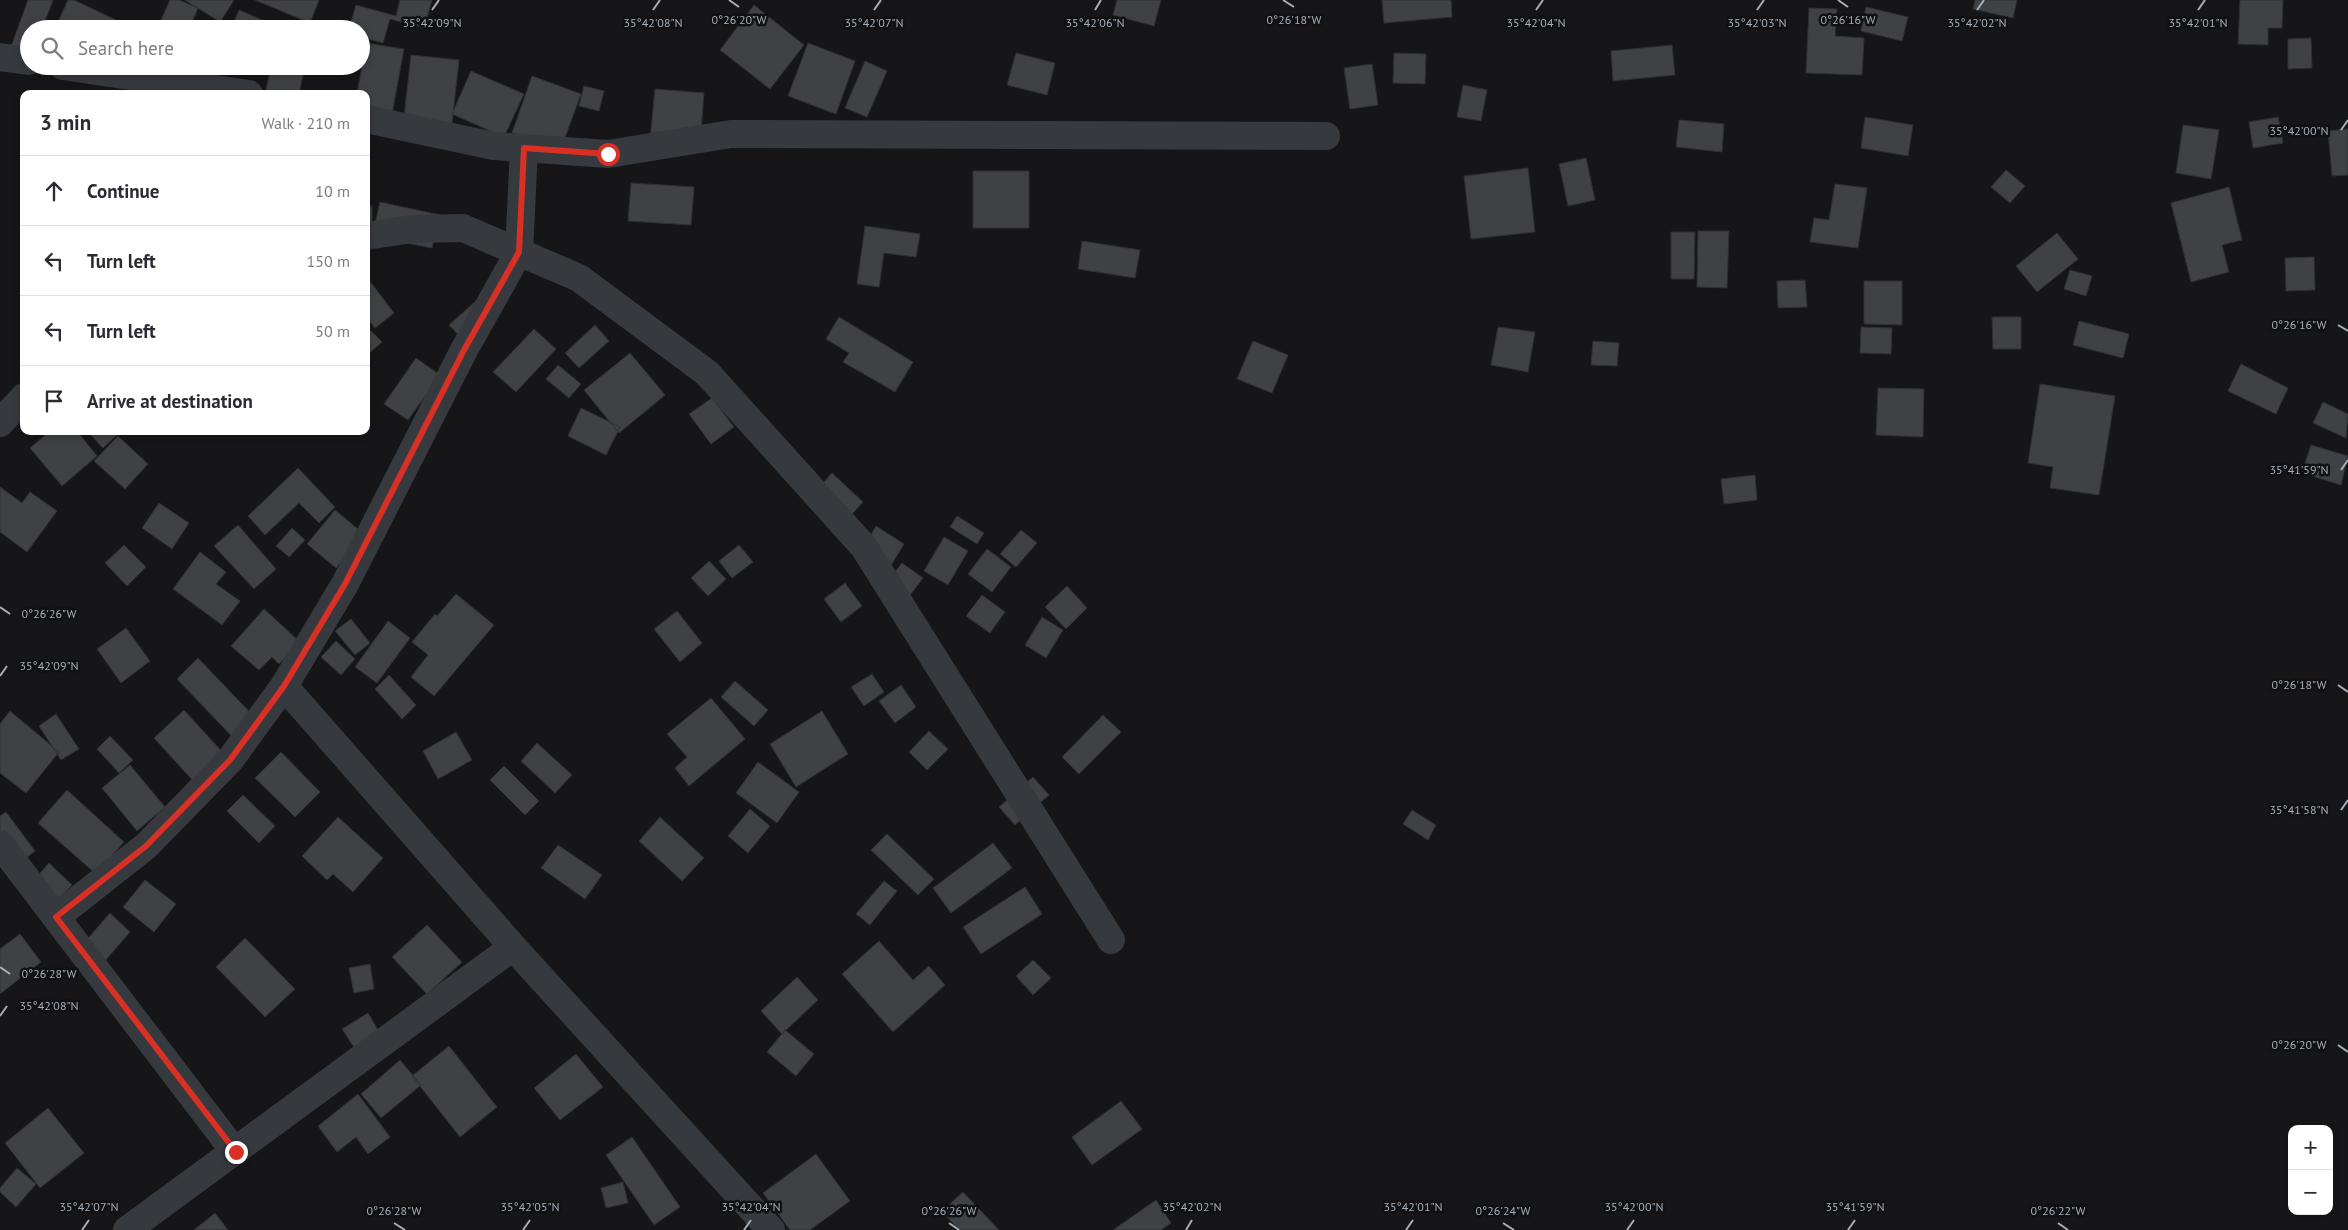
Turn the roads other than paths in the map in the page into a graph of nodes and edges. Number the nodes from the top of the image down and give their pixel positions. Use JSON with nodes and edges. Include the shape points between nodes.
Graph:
{"nodes":[{"id":1,"x":0,"y":58,"type":"edge"},
{"id":2,"x":20,"y":61,"type":"edge"},
{"id":3,"x":122,"y":75,"type":"edge"},
{"id":4,"x":222,"y":90,"type":"edge"},
{"id":5,"x":370,"y":120,"type":"edge"},
{"id":6,"x":1326,"y":136,"type":"dead end"},
{"id":7,"x":524,"y":148,"type":"junction"},
{"id":8,"x":370,"y":235,"type":"edge"},
{"id":9,"x":519,"y":252,"type":"junction"},
{"id":10,"x":20,"y":401,"type":"edge"},
{"id":11,"x":0,"y":423,"type":"edge"},
{"id":12,"x":284,"y":686,"type":"junction"},
{"id":13,"x":0,"y":844,"type":"edge"},
{"id":14,"x":56,"y":917,"type":"junction"},
{"id":15,"x":1111,"y":940,"type":"dead end"},
{"id":16,"x":513,"y":947,"type":"junction"},
{"id":17,"x":236,"y":1152,"type":"junction"},
{"id":18,"x":126,"y":1230,"type":"edge"},
{"id":19,"x":771,"y":1230,"type":"edge"}],
"edges":[{"from":1,"to":2,"type":"street"},
{"from":3,"to":4,"type":"street"},
{"from":5,"to":7,"type":"street","via":[[494,146]]},
{"from":6,"to":7,"type":"street","via":[[731,134],[608,154]]},
{"from":7,"to":9,"type":"street"},
{"from":8,"to":9,"type":"street","via":[[413,229],[463,228]]},
{"from":9,"to":12,"type":"street","via":[[464,350],[345,584]]},
{"from":9,"to":15,"type":"street","via":[[579,278],[707,373],[864,547]]},
{"from":10,"to":11,"type":"street"},
{"from":12,"to":14,"type":"street","via":[[230,760],[146,846]]},
{"from":12,"to":16,"type":"street"},
{"from":13,"to":14,"type":"street"},
{"from":14,"to":17,"type":"street"},
{"from":16,"to":17,"type":"street"},
{"from":16,"to":19,"type":"street"},
{"from":17,"to":18,"type":"street"}]}
